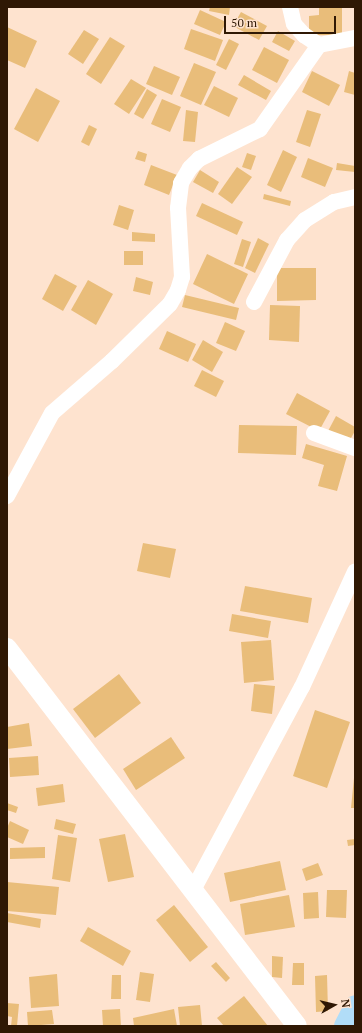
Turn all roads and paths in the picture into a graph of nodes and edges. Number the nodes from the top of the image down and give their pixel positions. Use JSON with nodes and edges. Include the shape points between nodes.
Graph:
{"nodes":[{"id":1,"x":290,"y":7,"type":"edge"},
{"id":2,"x":355,"y":38,"type":"edge"},
{"id":3,"x":319,"y":45,"type":"junction"},
{"id":4,"x":355,"y":197,"type":"edge"},
{"id":5,"x":254,"y":302,"type":"dead end"},
{"id":6,"x":314,"y":433,"type":"dead end"},
{"id":7,"x":355,"y":448,"type":"edge"},
{"id":8,"x":7,"y":496,"type":"edge"},
{"id":9,"x":355,"y":572,"type":"edge"},
{"id":10,"x":7,"y":648,"type":"edge"},
{"id":11,"x":193,"y":890,"type":"junction"},
{"id":12,"x":355,"y":1006,"type":"edge"},
{"id":13,"x":297,"y":1026,"type":"edge"},
{"id":14,"x":346,"y":1026,"type":"edge"}],
"edges":[{"from":1,"to":3,"type":"street","via":[[294,24]]},
{"from":2,"to":3,"type":"street"},
{"from":3,"to":8,"type":"street","via":[[260,130],[199,159],[190,168],[181,183],[178,208],[182,277],[178,290],[170,304],[112,361],[52,413]]},
{"from":4,"to":5,"type":"street","via":[[334,202],[305,220],[287,240]]},
{"from":6,"to":7,"type":"street"},
{"from":9,"to":11,"type":"street","via":[[302,687]]},
{"from":10,"to":11,"type":"street"},
{"from":11,"to":13,"type":"street"},
{"from":12,"to":14,"type":"main road"}]}
